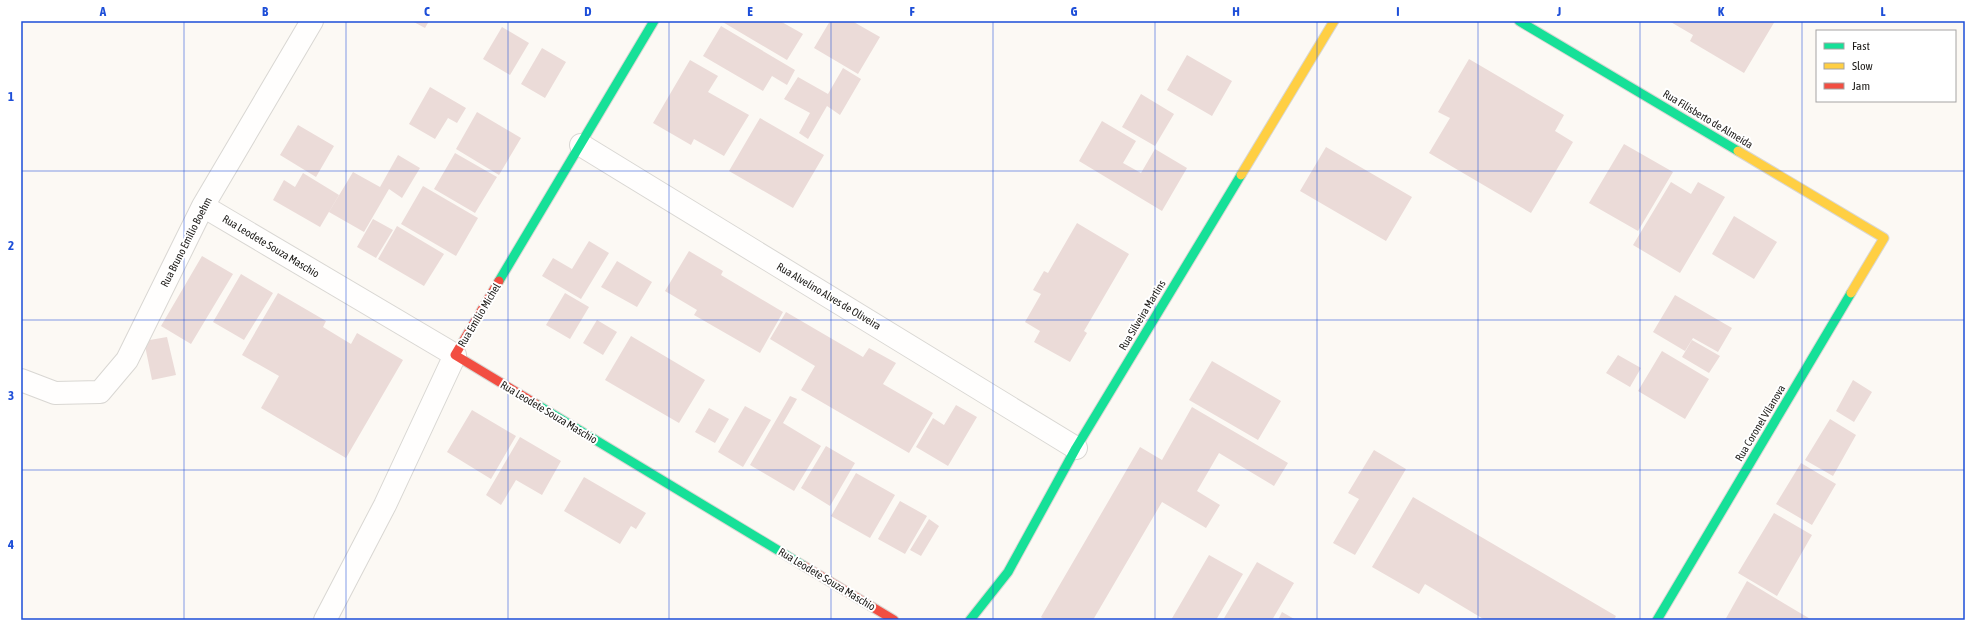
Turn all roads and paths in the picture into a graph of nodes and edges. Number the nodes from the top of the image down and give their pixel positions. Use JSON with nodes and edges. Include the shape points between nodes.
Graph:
{"nodes":[{"id":1,"x":312,"y":21,"type":"edge"},
{"id":2,"x":654,"y":21,"type":"edge"},
{"id":3,"x":1334,"y":21,"type":"edge"},
{"id":4,"x":1519,"y":21,"type":"edge"},
{"id":5,"x":581,"y":145,"type":"junction"},
{"id":6,"x":203,"y":206,"type":"junction"},
{"id":7,"x":1884,"y":238,"type":"joint"},
{"id":8,"x":455,"y":355,"type":"junction"},
{"id":9,"x":21,"y":380,"type":"edge"},
{"id":10,"x":1076,"y":448,"type":"junction"},
{"id":11,"x":325,"y":620,"type":"edge"},
{"id":12,"x":894,"y":620,"type":"edge"},
{"id":13,"x":970,"y":620,"type":"edge"},
{"id":14,"x":1657,"y":620,"type":"edge"}],
"edges":[{"from":1,"to":6,"type":"street","name":"Rua Bruno Emílio Boehm"},
{"from":2,"to":5,"type":"street","name":"Rua Emílio Michel"},
{"from":3,"to":10,"type":"street","name":"Rua Silveira Martins"},
{"from":4,"to":7,"type":"street","name":"Rua Filisberto de Almeida"},
{"from":5,"to":8,"type":"street","name":"Rua Emílio Michel"},
{"from":5,"to":10,"type":"street","name":"Rua Alvelino Alves de Oliveira"},
{"from":6,"to":8,"type":"street","name":"Rua Leodete Souza Maschio"},
{"from":6,"to":9,"type":"street","name":"Rua Bruno Emílio Boehm","via":[[127,360],[100,392],[55,393]]},
{"from":7,"to":14,"type":"street","name":"Rua Coronel Vilanova"},
{"from":8,"to":11,"type":"street","name":"Rua Emílio Michel","via":[[385,505]]},
{"from":8,"to":12,"type":"street","name":"Rua Leodete Souza Maschio"},
{"from":10,"to":13,"type":"street","name":"Rua Silveira Martins","via":[[1008,572]]}]}
